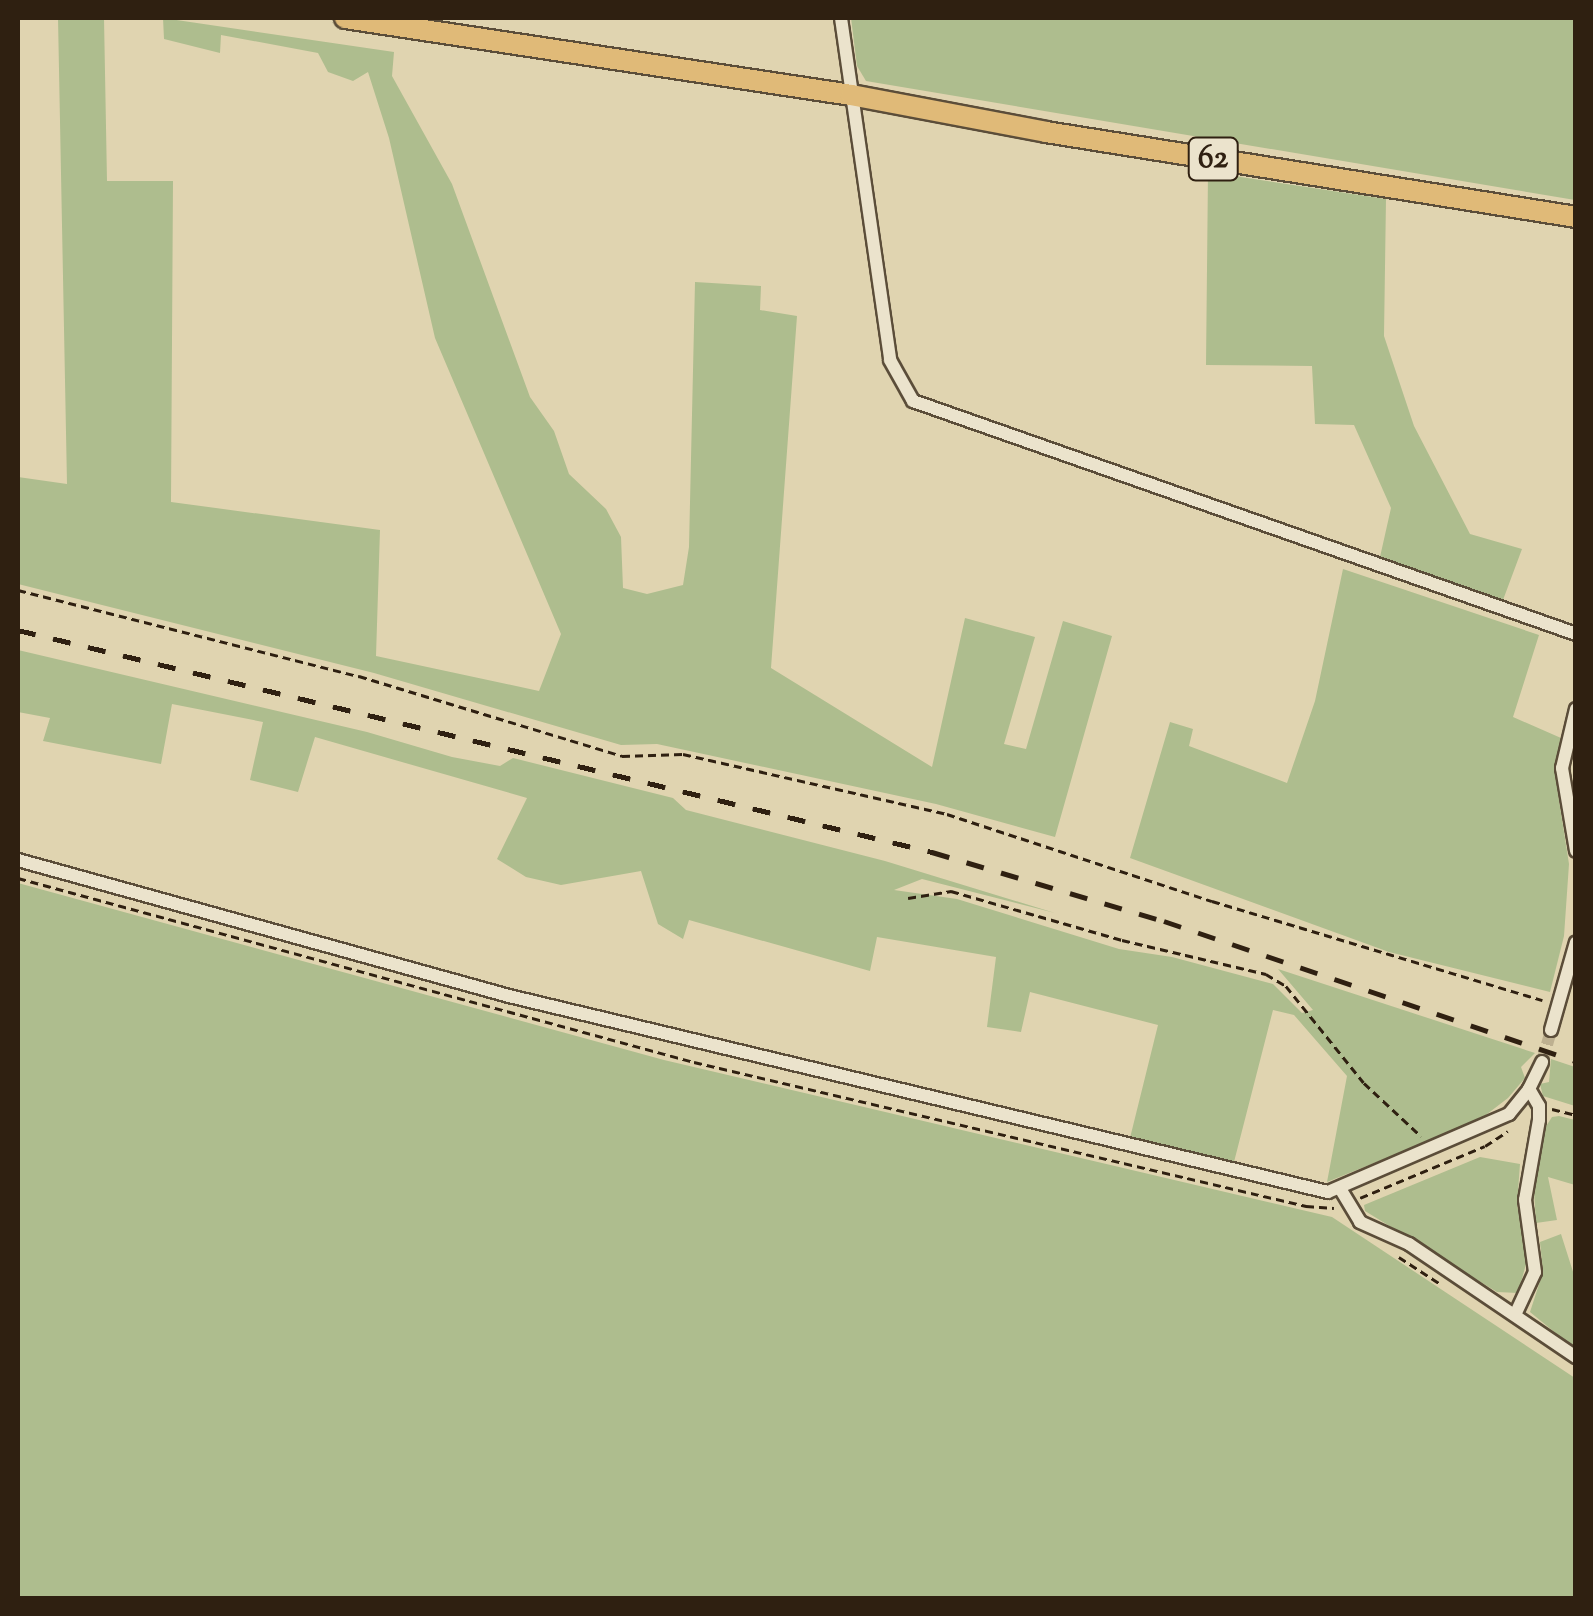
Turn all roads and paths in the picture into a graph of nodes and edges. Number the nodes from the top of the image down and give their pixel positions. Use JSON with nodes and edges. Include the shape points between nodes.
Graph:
{"nodes":[{"id":1,"x":346,"y":18,"type":"edge"},
{"id":2,"x":841,"y":18,"type":"edge"},
{"id":3,"x":851,"y":95,"type":"junction"},
{"id":4,"x":1576,"y":217,"type":"edge"},
{"id":5,"x":18,"y":590,"type":"edge"},
{"id":6,"x":1576,"y":634,"type":"edge"},
{"id":7,"x":1576,"y":708,"type":"edge"},
{"id":8,"x":1576,"y":851,"type":"edge"},
{"id":9,"x":18,"y":860,"type":"edge"},
{"id":10,"x":908,"y":898,"type":"dead end"},
{"id":11,"x":1576,"y":942,"type":"edge"},
{"id":12,"x":1560,"y":998,"type":"junction"},
{"id":13,"x":1551,"y":1030,"type":"tunnel mouth"},
{"id":14,"x":1542,"y":1062,"type":"tunnel mouth"},
{"id":15,"x":1528,"y":1089,"type":"junction"},
{"id":16,"x":1539,"y":1106,"type":"junction"},
{"id":17,"x":1576,"y":1115,"type":"edge"},
{"id":18,"x":1512,"y":1128,"type":"dead end"},
{"id":19,"x":1426,"y":1152,"type":"junction"},
{"id":20,"x":1341,"y":1190,"type":"junction"},
{"id":21,"x":1348,"y":1204,"type":"junction"},
{"id":22,"x":1515,"y":1315,"type":"junction"},
{"id":23,"x":1576,"y":1357,"type":"edge"}],
"edges":[{"from":1,"to":3,"type":"main road","number":"62"},
{"from":2,"to":3,"type":"street"},
{"from":3,"to":4,"type":"main road","number":"62"},
{"from":3,"to":6,"type":"street","via":[[890,360],[913,401]]},
{"from":5,"to":12,"type":"path","via":[[359,676],[622,756],[683,754],[947,814],[1513,994]]},
{"from":7,"to":8,"type":"street","via":[[1562,768]]},
{"from":9,"to":20,"type":"street","via":[[509,996],[1228,1171]]},
{"from":10,"to":19,"type":"path","via":[[952,891],[1266,974],[1286,986],[1364,1083],[1418,1129]]},
{"from":11,"to":12,"type":"street"},
{"from":12,"to":13,"type":"street"},
{"from":14,"to":15,"type":"street"},
{"from":15,"to":16,"type":"street"},
{"from":15,"to":19,"type":"street","via":[[1509,1114]]},
{"from":16,"to":17,"type":"path"},
{"from":16,"to":22,"type":"street","via":[[1525,1200],[1535,1272]]},
{"from":18,"to":21,"type":"path"},
{"from":19,"to":20,"type":"street"},
{"from":20,"to":21,"type":"street"},
{"from":21,"to":22,"type":"street","via":[[1360,1222],[1409,1244]]},
{"from":22,"to":23,"type":"street"}]}
